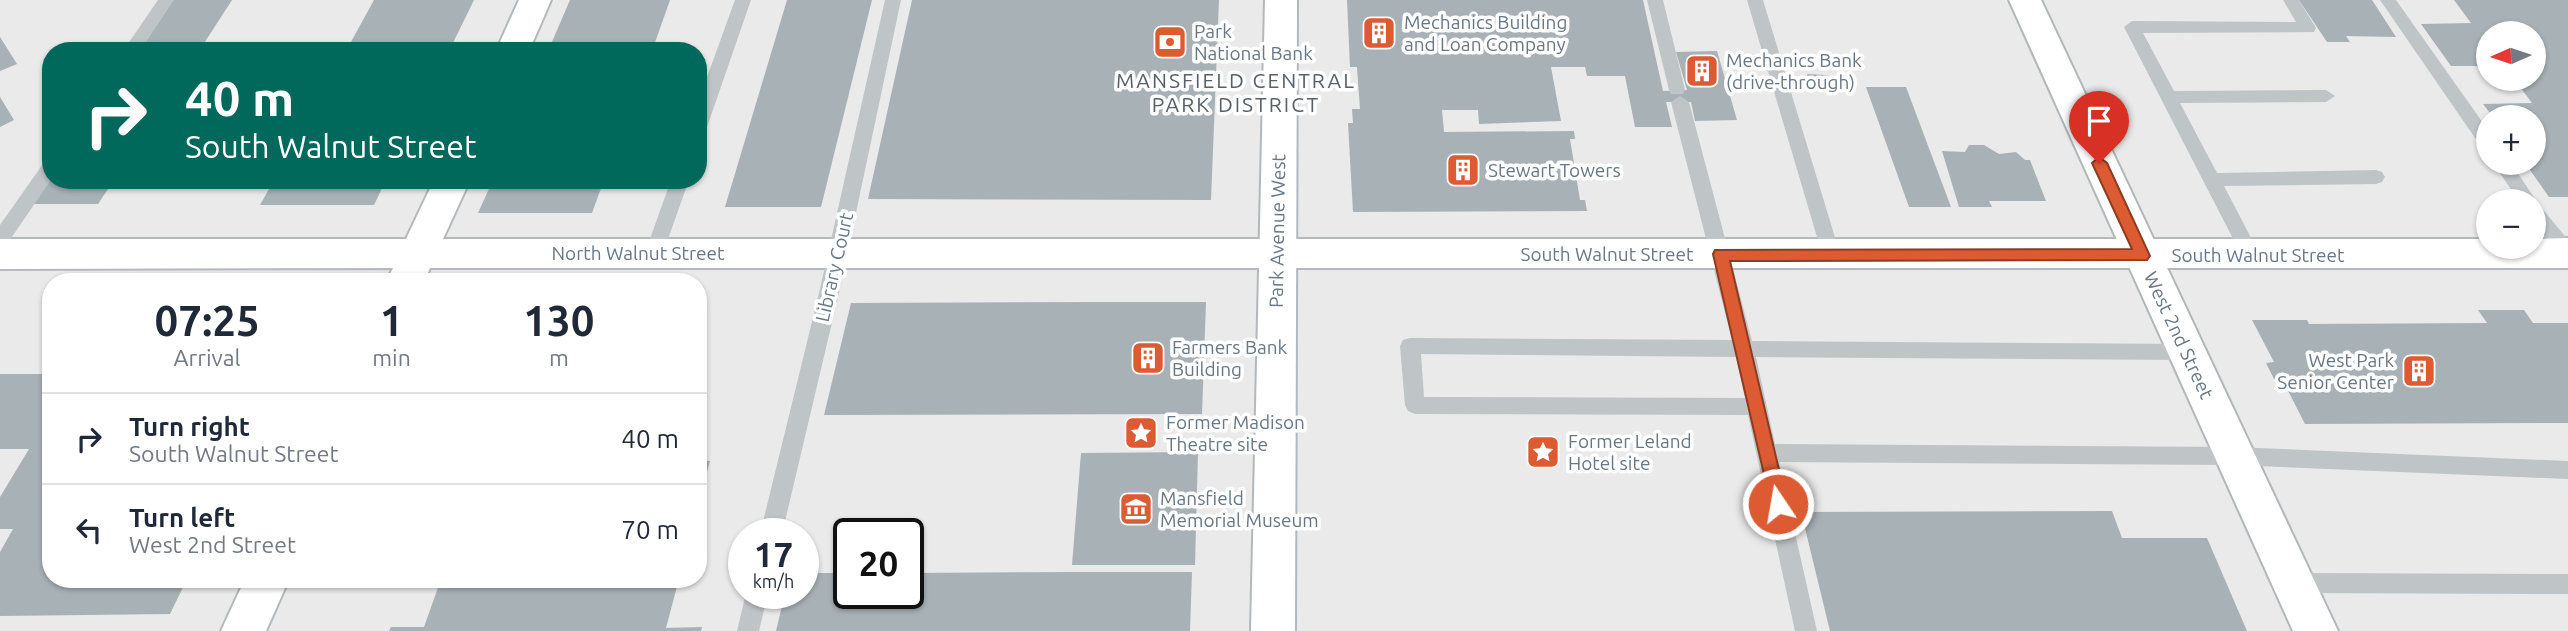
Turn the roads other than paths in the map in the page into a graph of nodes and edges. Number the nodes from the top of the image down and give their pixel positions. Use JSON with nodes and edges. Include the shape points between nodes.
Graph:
{"nodes":[{"id":1,"x":166,"y":0,"type":"edge"},
{"id":2,"x":535,"y":0,"type":"edge"},
{"id":3,"x":743,"y":0,"type":"edge"},
{"id":4,"x":893,"y":0,"type":"edge"},
{"id":5,"x":1281,"y":0,"type":"edge"},
{"id":6,"x":1655,"y":0,"type":"edge"},
{"id":7,"x":1755,"y":0,"type":"edge"},
{"id":8,"x":2025,"y":0,"type":"edge"},
{"id":9,"x":2291,"y":0,"type":"edge"},
{"id":10,"x":2388,"y":0,"type":"edge"},
{"id":11,"x":137,"y":42,"type":"edge"},
{"id":12,"x":516,"y":42,"type":"edge"},
{"id":13,"x":2326,"y":96,"type":"dead end"},
{"id":14,"x":2168,"y":97,"type":"junction"},
{"id":15,"x":707,"y":102,"type":"edge"},
{"id":16,"x":2476,"y":126,"type":"edge"},
{"id":17,"x":2376,"y":177,"type":"dead end"},
{"id":18,"x":42,"y":179,"type":"edge"},
{"id":19,"x":2211,"y":180,"type":"junction"},
{"id":20,"x":448,"y":189,"type":"edge"},
{"id":21,"x":677,"y":189,"type":"edge"},
{"id":22,"x":2546,"y":224,"type":"edge"},
{"id":23,"x":0,"y":239,"type":"edge"},
{"id":24,"x":1277,"y":252,"type":"junction"},
{"id":25,"x":654,"y":253,"type":"junction"},
{"id":26,"x":838,"y":253,"type":"junction"},
{"id":27,"x":2567,"y":253,"type":"edge"},
{"id":28,"x":0,"y":254,"type":"edge"},
{"id":29,"x":1720,"y":254,"type":"junction"},
{"id":30,"x":1831,"y":254,"type":"junction"},
{"id":31,"x":2251,"y":255,"type":"junction"},
{"id":32,"x":2142,"y":256,"type":"junction"},
{"id":33,"x":411,"y":268,"type":"edge"},
{"id":34,"x":1744,"y":349,"type":"junction"},
{"id":35,"x":2187,"y":352,"type":"junction"},
{"id":36,"x":1758,"y":407,"type":"junction"},
{"id":37,"x":1767,"y":453,"type":"junction"},
{"id":38,"x":2235,"y":456,"type":"junction"},
{"id":39,"x":2568,"y":470,"type":"edge"},
{"id":40,"x":775,"y":518,"type":"edge"},
{"id":41,"x":2294,"y":583,"type":"junction"},
{"id":42,"x":2568,"y":584,"type":"edge"},
{"id":43,"x":263,"y":588,"type":"edge"},
{"id":44,"x":753,"y":609,"type":"edge"},
{"id":45,"x":243,"y":631,"type":"edge"},
{"id":46,"x":748,"y":631,"type":"edge"},
{"id":47,"x":1273,"y":631,"type":"edge"},
{"id":48,"x":1806,"y":631,"type":"edge"},
{"id":49,"x":2316,"y":631,"type":"edge"}],
"edges":[{"from":1,"to":11,"type":"lane"},
{"from":2,"to":12,"type":"main road"},
{"from":3,"to":15,"type":"lane"},
{"from":4,"to":26,"type":"lane","name":"Library Court"},
{"from":5,"to":24,"type":"main road","name":"Park Avenue West"},
{"from":6,"to":29,"type":"lane"},
{"from":7,"to":30,"type":"lane"},
{"from":8,"to":32,"type":"main road","name":"West 2nd Street"},
{"from":9,"to":14,"type":"lane","via":[[2308,28],[2132,27]]},
{"from":10,"to":16,"type":"lane"},
{"from":13,"to":14,"type":"lane"},
{"from":14,"to":19,"type":"lane"},
{"from":17,"to":19,"type":"lane"},
{"from":18,"to":23,"type":"lane"},
{"from":19,"to":31,"type":"lane"},
{"from":20,"to":33,"type":"main road"},
{"from":21,"to":25,"type":"lane"},
{"from":22,"to":27,"type":"lane"},
{"from":24,"to":26,"type":"main road","name":"North Walnut Street"},
{"from":24,"to":29,"type":"main road","name":"South Walnut Street"},
{"from":24,"to":47,"type":"main road","name":"Park Avenue West"},
{"from":25,"to":26,"type":"main road","name":"North Walnut Street"},
{"from":25,"to":33,"type":"main road","name":"North Walnut Street"},
{"from":26,"to":40,"type":"lane","name":"Library Court"},
{"from":27,"to":31,"type":"main road","name":"South Walnut Street"},
{"from":28,"to":33,"type":"main road","name":"North Walnut Street"},
{"from":29,"to":30,"type":"main road","name":"South Walnut Street"},
{"from":29,"to":34,"type":"lane"},
{"from":30,"to":32,"type":"main road","name":"South Walnut Street"},
{"from":31,"to":32,"type":"main road","name":"South Walnut Street"},
{"from":32,"to":35,"type":"main road","name":"West 2nd Street"},
{"from":34,"to":35,"type":"lane"},
{"from":34,"to":36,"type":"lane"},
{"from":34,"to":36,"type":"lane","via":[[1410,346],[1415,405]]},
{"from":35,"to":38,"type":"main road","name":"West 2nd Street"},
{"from":36,"to":37,"type":"lane"},
{"from":37,"to":38,"type":"lane"},
{"from":37,"to":48,"type":"lane"},
{"from":38,"to":39,"type":"lane"},
{"from":38,"to":41,"type":"main road","name":"West 2nd Street"},
{"from":41,"to":42,"type":"lane"},
{"from":41,"to":49,"type":"main road","name":"West 2nd Street"},
{"from":43,"to":45,"type":"main road"},
{"from":44,"to":46,"type":"lane"}]}
